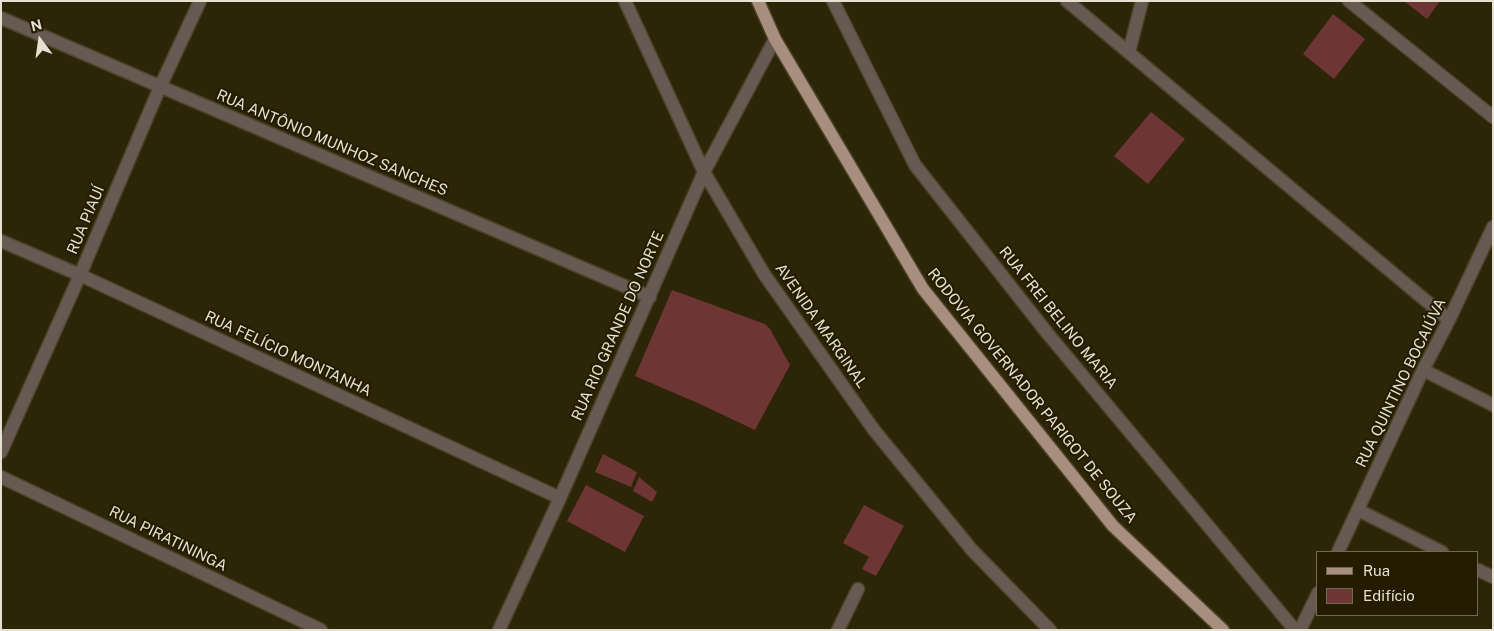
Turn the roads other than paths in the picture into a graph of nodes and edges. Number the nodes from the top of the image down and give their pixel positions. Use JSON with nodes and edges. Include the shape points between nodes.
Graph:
{"nodes":[{"id":1,"x":200,"y":1,"type":"edge"},
{"id":2,"x":625,"y":1,"type":"edge"},
{"id":3,"x":758,"y":1,"type":"edge"},
{"id":4,"x":833,"y":1,"type":"edge"},
{"id":5,"x":1067,"y":1,"type":"edge"},
{"id":6,"x":1142,"y":1,"type":"edge"},
{"id":7,"x":1349,"y":1,"type":"edge"},
{"id":8,"x":1,"y":18,"type":"edge"},
{"id":9,"x":775,"y":39,"type":"junction"},
{"id":10,"x":1129,"y":52,"type":"junction"},
{"id":11,"x":160,"y":87,"type":"junction"},
{"id":12,"x":1493,"y":117,"type":"edge"},
{"id":13,"x":704,"y":172,"type":"junction"},
{"id":14,"x":1493,"y":227,"type":"edge"},
{"id":15,"x":1,"y":242,"type":"edge"},
{"id":16,"x":80,"y":275,"type":"junction"},
{"id":17,"x":650,"y":297,"type":"junction"},
{"id":18,"x":1449,"y":320,"type":"junction"},
{"id":19,"x":1423,"y":370,"type":"junction"},
{"id":20,"x":1493,"y":405,"type":"edge"},
{"id":21,"x":1,"y":452,"type":"edge"},
{"id":22,"x":1,"y":477,"type":"edge"},
{"id":23,"x":560,"y":498,"type":"junction"},
{"id":24,"x":1358,"y":510,"type":"junction"},
{"id":25,"x":1338,"y":551,"type":"edge"},
{"id":26,"x":1440,"y":551,"type":"edge"},
{"id":27,"x":1479,"y":570,"type":"edge"},
{"id":28,"x":1493,"y":577,"type":"edge"},
{"id":29,"x":858,"y":589,"type":"dead end"},
{"id":30,"x":1316,"y":597,"type":"edge"},
{"id":31,"x":321,"y":630,"type":"edge"},
{"id":32,"x":499,"y":630,"type":"edge"},
{"id":33,"x":838,"y":630,"type":"edge"},
{"id":34,"x":1050,"y":630,"type":"edge"},
{"id":35,"x":1223,"y":630,"type":"edge"},
{"id":36,"x":1295,"y":630,"type":"edge"},
{"id":37,"x":1300,"y":630,"type":"edge"}],
"edges":[{"from":1,"to":11,"type":"street","name":"RUA PIAUÍ"},
{"from":2,"to":13,"type":"street","name":"AVENIDA MARGINAL"},
{"from":3,"to":9,"type":"main road","name":"RODOVIA GOVERNADOR PARIGOT DE SOUZA"},
{"from":4,"to":36,"type":"street","name":"RUA FREI BELINO MARIA","via":[[914,166],[1048,334]]},
{"from":5,"to":10,"type":"street"},
{"from":6,"to":10,"type":"street"},
{"from":7,"to":12,"type":"street"},
{"from":8,"to":11,"type":"street","name":"RUA ANTÔNIO MUNHOZ SANCHES"},
{"from":9,"to":13,"type":"street","name":"RUA RIO GRANDE DO NORTE"},
{"from":9,"to":35,"type":"main road","name":"RODOVIA GOVERNADOR PARIGOT DE SOUZA","via":[[923,289],[1113,526]]},
{"from":10,"to":18,"type":"street"},
{"from":11,"to":16,"type":"street","name":"RUA PIAUÍ"},
{"from":11,"to":17,"type":"street","name":"RUA ANTÔNIO MUNHOZ SANCHES"},
{"from":13,"to":17,"type":"street","name":"RUA RIO GRANDE DO NORTE"},
{"from":13,"to":34,"type":"street","name":"AVENIDA MARGINAL","via":[[764,274],[874,430],[972,550]]},
{"from":14,"to":18,"type":"street","name":"RUA QUINTINO BOCAIÚVA"},
{"from":15,"to":16,"type":"street","name":"RUA FELÍCIO MONTANHA"},
{"from":16,"to":21,"type":"street","name":"RUA PIAUÍ"},
{"from":16,"to":23,"type":"street","name":"RUA FELÍCIO MONTANHA"},
{"from":17,"to":23,"type":"street","name":"RUA RIO GRANDE DO NORTE"},
{"from":18,"to":19,"type":"street","name":"RUA QUINTINO BOCAIÚVA"},
{"from":19,"to":20,"type":"street"},
{"from":19,"to":24,"type":"street","name":"RUA QUINTINO BOCAIÚVA"},
{"from":22,"to":31,"type":"street","name":"RUA PIRATININGA"},
{"from":23,"to":32,"type":"street","name":"RUA RIO GRANDE DO NORTE"},
{"from":24,"to":25,"type":"street","name":"RUA QUINTINO BOCAIÚVA"},
{"from":24,"to":26,"type":"street"},
{"from":27,"to":28,"type":"street"},
{"from":29,"to":33,"type":"street"},
{"from":30,"to":37,"type":"street"}]}
